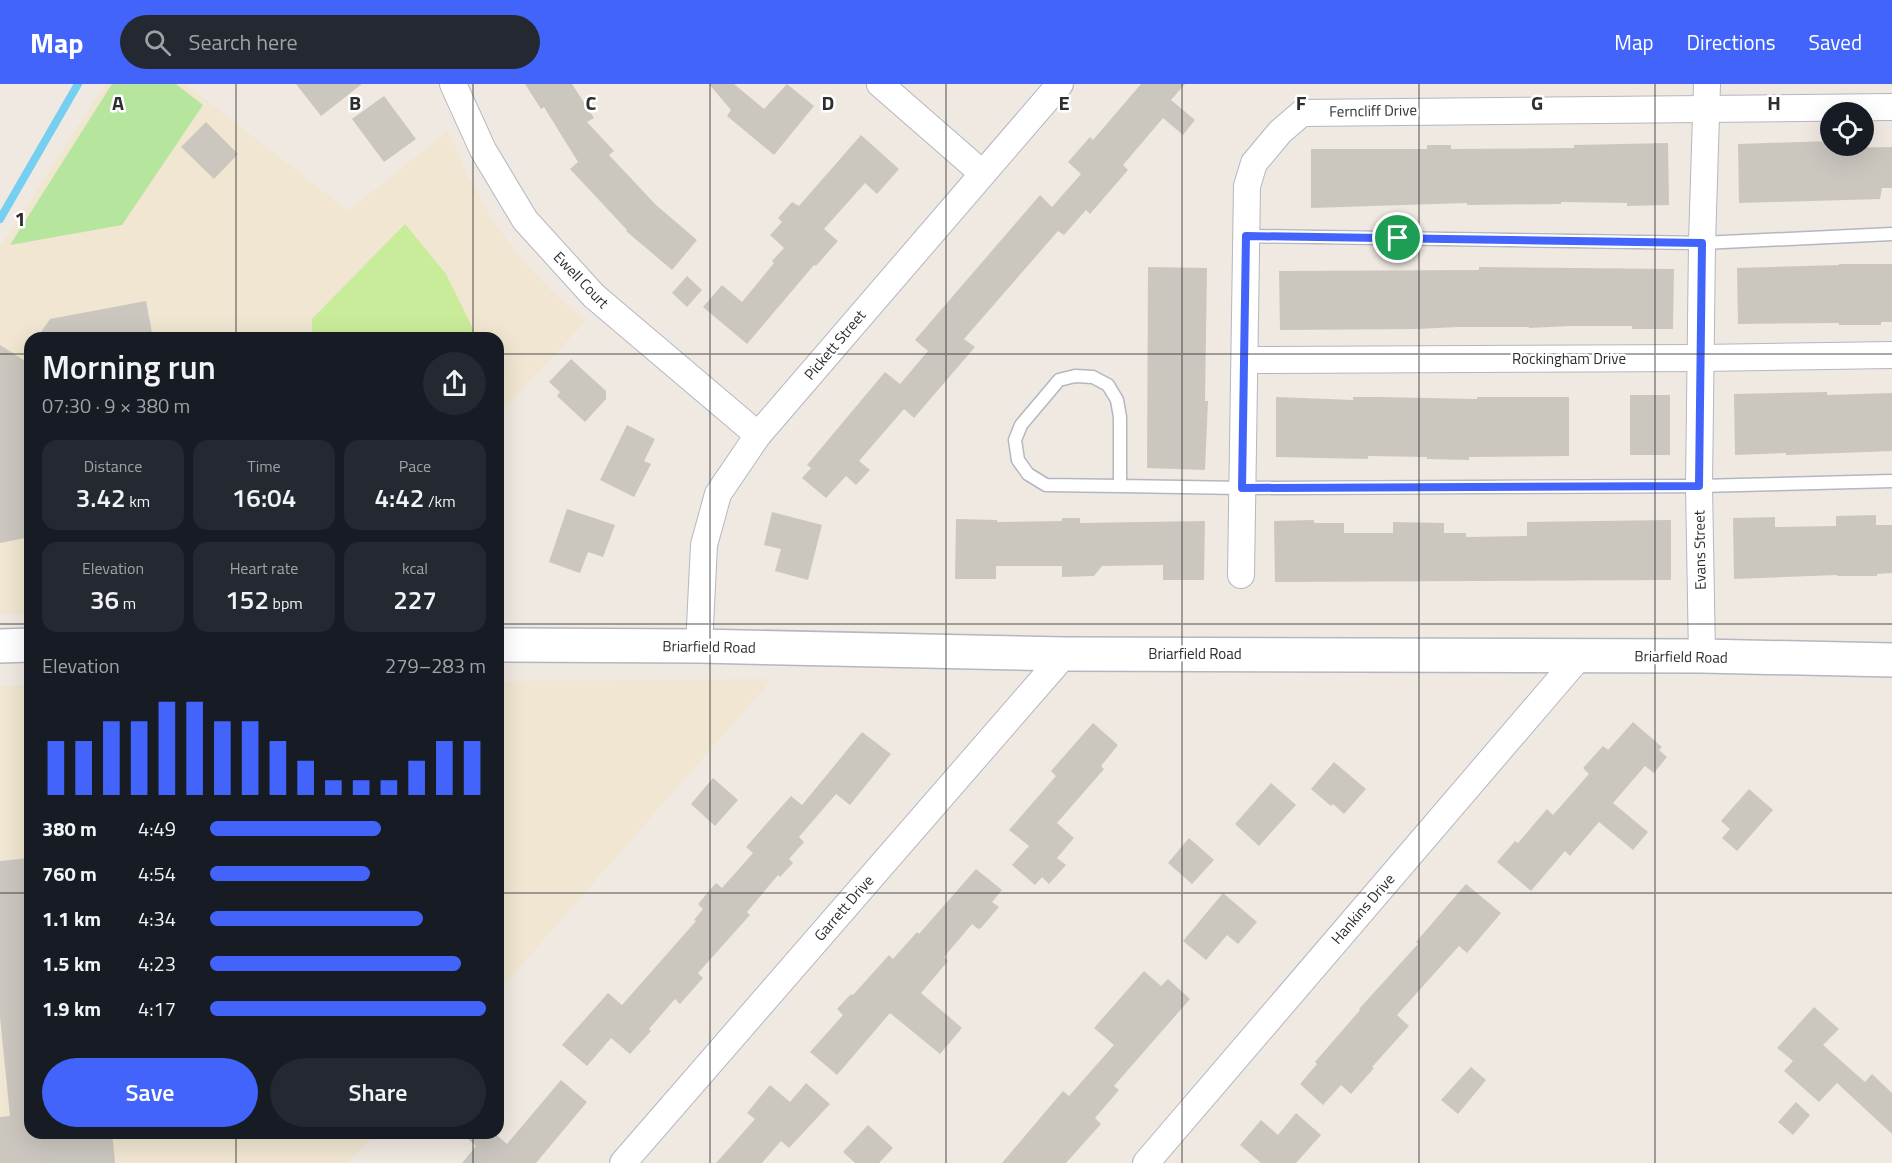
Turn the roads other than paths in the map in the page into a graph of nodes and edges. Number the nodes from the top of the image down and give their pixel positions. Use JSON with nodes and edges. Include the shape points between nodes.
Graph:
{"nodes":[{"id":1,"x":453,"y":84,"type":"edge"},
{"id":2,"x":880,"y":84,"type":"edge"},
{"id":3,"x":1060,"y":84,"type":"edge"},
{"id":4,"x":1707,"y":96,"type":"edge"},
{"id":5,"x":1892,"y":107,"type":"edge"},
{"id":6,"x":982,"y":173,"type":"junction"},
{"id":7,"x":1892,"y":234,"type":"edge"},
{"id":8,"x":1246,"y":236,"type":"junction"},
{"id":9,"x":1702,"y":243,"type":"junction"},
{"id":10,"x":1892,"y":355,"type":"edge"},
{"id":11,"x":1701,"y":358,"type":"junction"},
{"id":12,"x":1245,"y":360,"type":"junction"},
{"id":13,"x":758,"y":435,"type":"junction"},
{"id":14,"x":1892,"y":482,"type":"edge"},
{"id":15,"x":1120,"y":486,"type":"junction"},
{"id":16,"x":1699,"y":486,"type":"junction"},
{"id":17,"x":1242,"y":488,"type":"junction"},
{"id":18,"x":1241,"y":575,"type":"dead end"},
{"id":19,"x":24,"y":645,"type":"edge"},
{"id":20,"x":504,"y":645,"type":"edge"},
{"id":21,"x":0,"y":646,"type":"edge"},
{"id":22,"x":699,"y":646,"type":"junction"},
{"id":23,"x":1065,"y":654,"type":"junction"},
{"id":24,"x":1580,"y":656,"type":"junction"},
{"id":25,"x":1702,"y":656,"type":"junction"},
{"id":26,"x":1892,"y":660,"type":"edge"},
{"id":27,"x":623,"y":1163,"type":"edge"},
{"id":28,"x":1146,"y":1163,"type":"edge"}],
"edges":[{"from":1,"to":13,"type":"street","name":"Ewell Court","via":[[483,150],[525,220],[594,296]]},
{"from":2,"to":6,"type":"street"},
{"from":3,"to":6,"type":"street","name":"Pickett Street"},
{"from":4,"to":5,"type":"street","name":"Ferncliff Drive"},
{"from":4,"to":8,"type":"street","name":"Ferncliff Drive","via":[[1302,113],[1254,163],[1246,186]]},
{"from":4,"to":9,"type":"street","name":"Evans Street"},
{"from":6,"to":13,"type":"street","name":"Pickett Street"},
{"from":7,"to":9,"type":"lane"},
{"from":8,"to":9,"type":"lane"},
{"from":8,"to":12,"type":"street","name":"Ferncliff Drive"},
{"from":9,"to":11,"type":"street","name":"Evans Street"},
{"from":10,"to":11,"type":"street","name":"Rockingham Drive"},
{"from":11,"to":12,"type":"street","name":"Rockingham Drive"},
{"from":11,"to":16,"type":"street","name":"Evans Street"},
{"from":12,"to":17,"type":"street","name":"Ferncliff Drive"},
{"from":13,"to":22,"type":"street","name":"Pickett Street","via":[[718,494],[704,545]]},
{"from":14,"to":16,"type":"lane"},
{"from":15,"to":15,"type":"lane","via":[[1117,400],[1107,385],[1093,376],[1059,380],[1021,425],[1015,440],[1018,460],[1028,474],[1046,485]]},
{"from":15,"to":17,"type":"lane"},
{"from":16,"to":17,"type":"lane"},
{"from":16,"to":25,"type":"street","name":"Evans Street"},
{"from":17,"to":18,"type":"street","name":"Ferncliff Drive"},
{"from":19,"to":21,"type":"main road"},
{"from":20,"to":22,"type":"main road","name":"Briarfield Road"},
{"from":22,"to":23,"type":"main road","name":"Briarfield Road"},
{"from":23,"to":24,"type":"main road","name":"Briarfield Road"},
{"from":23,"to":27,"type":"street","name":"Garrett Drive"},
{"from":24,"to":25,"type":"main road","name":"Briarfield Road"},
{"from":24,"to":28,"type":"street","name":"Hankins Drive"},
{"from":25,"to":26,"type":"main road","name":"Briarfield Road"}]}
